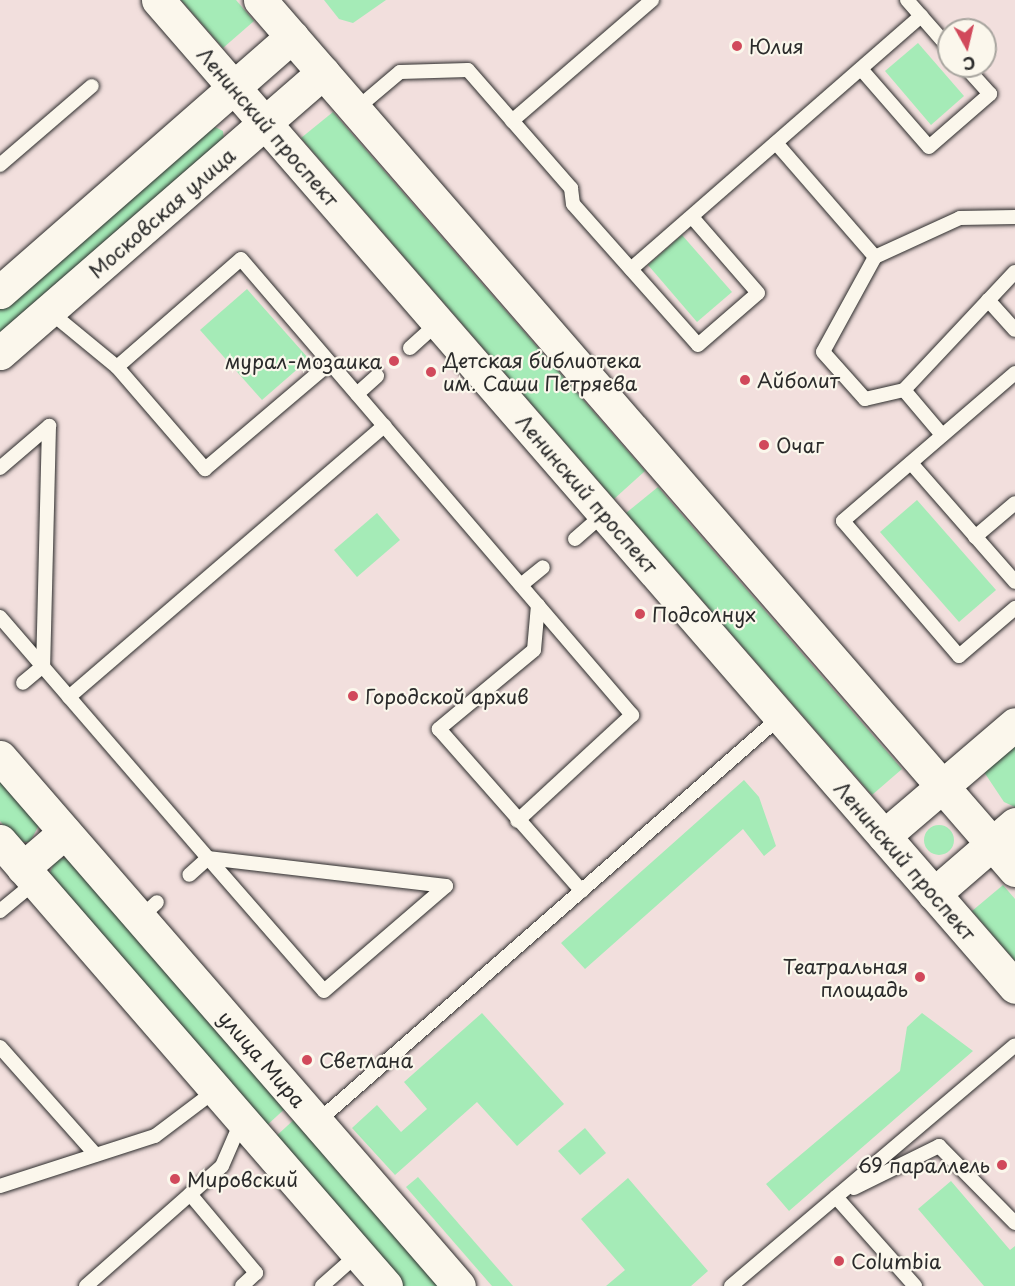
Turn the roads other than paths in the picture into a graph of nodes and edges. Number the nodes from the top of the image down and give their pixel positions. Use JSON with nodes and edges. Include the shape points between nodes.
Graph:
{"nodes":[{"id":1,"x":158,"y":0,"type":"edge"},
{"id":2,"x":260,"y":0,"type":"edge"},
{"id":3,"x":652,"y":0,"type":"edge"},
{"id":4,"x":908,"y":0,"type":"edge"},
{"id":5,"x":921,"y":16,"type":"junction"},
{"id":6,"x":937,"y":34,"type":"edge"},
{"id":7,"x":292,"y":36,"type":"junction"},
{"id":8,"x":861,"y":69,"type":"junction"},
{"id":9,"x":323,"y":72,"type":"junction"},
{"id":10,"x":976,"y":78,"type":"edge"},
{"id":11,"x":92,"y":86,"type":"dead end"},
{"id":12,"x":234,"y":88,"type":"junction"},
{"id":13,"x":356,"y":110,"type":"junction"},
{"id":14,"x":512,"y":121,"type":"junction"},
{"id":15,"x":265,"y":123,"type":"junction"},
{"id":16,"x":776,"y":142,"type":"junction"},
{"id":17,"x":0,"y":165,"type":"edge"},
{"id":18,"x":692,"y":216,"type":"junction"},
{"id":19,"x":1015,"y":217,"type":"edge"},
{"id":20,"x":875,"y":257,"type":"junction"},
{"id":21,"x":631,"y":269,"type":"junction"},
{"id":22,"x":1015,"y":272,"type":"edge"},
{"id":23,"x":0,"y":292,"type":"edge"},
{"id":24,"x":988,"y":300,"type":"junction"},
{"id":25,"x":49,"y":311,"type":"junction"},
{"id":26,"x":438,"y":323,"type":"junction"},
{"id":27,"x":1015,"y":330,"type":"edge"},
{"id":28,"x":410,"y":348,"type":"dead end"},
{"id":29,"x":0,"y":354,"type":"edge"},
{"id":30,"x":330,"y":363,"type":"junction"},
{"id":31,"x":117,"y":367,"type":"junction"},
{"id":32,"x":1015,"y":373,"type":"edge"},
{"id":33,"x":377,"y":376,"type":"dead end"},
{"id":34,"x":904,"y":390,"type":"junction"},
{"id":35,"x":357,"y":394,"type":"junction"},
{"id":36,"x":384,"y":426,"type":"junction"},
{"id":37,"x":942,"y":435,"type":"junction"},
{"id":38,"x":911,"y":463,"type":"junction"},
{"id":39,"x":0,"y":468,"type":"edge"},
{"id":40,"x":1015,"y":502,"type":"edge"},
{"id":41,"x":604,"y":514,"type":"junction"},
{"id":42,"x":975,"y":537,"type":"junction"},
{"id":43,"x":575,"y":539,"type":"dead end"},
{"id":44,"x":543,"y":567,"type":"dead end"},
{"id":45,"x":1015,"y":582,"type":"edge"},
{"id":46,"x":521,"y":585,"type":"junction"},
{"id":47,"x":538,"y":605,"type":"junction"},
{"id":48,"x":1015,"y":608,"type":"edge"},
{"id":49,"x":0,"y":617,"type":"edge"},
{"id":50,"x":43,"y":666,"type":"junction"},
{"id":51,"x":23,"y":683,"type":"dead end"},
{"id":52,"x":69,"y":697,"type":"junction"},
{"id":53,"x":780,"y":717,"type":"junction"},
{"id":54,"x":1015,"y":724,"type":"edge"},
{"id":55,"x":0,"y":757,"type":"edge"},
{"id":56,"x":942,"y":786,"type":"junction"},
{"id":57,"x":517,"y":821,"type":"junction"},
{"id":58,"x":65,"y":832,"type":"junction"},
{"id":59,"x":1004,"y":834,"type":"edge"},
{"id":60,"x":884,"y":836,"type":"junction"},
{"id":61,"x":0,"y":841,"type":"edge"},
{"id":62,"x":208,"y":858,"type":"junction"},
{"id":63,"x":1015,"y":870,"type":"edge"},
{"id":64,"x":29,"y":875,"type":"junction"},
{"id":65,"x":189,"y":875,"type":"dead end"},
{"id":66,"x":582,"y":891,"type":"junction"},
{"id":67,"x":934,"y":894,"type":"junction"},
{"id":68,"x":0,"y":911,"type":"edge"},
{"id":69,"x":1015,"y":987,"type":"edge"},
{"id":70,"x":1015,"y":1045,"type":"edge"},
{"id":71,"x":0,"y":1047,"type":"edge"},
{"id":72,"x":216,"y":1090,"type":"junction"},
{"id":73,"x":242,"y":1120,"type":"junction"},
{"id":74,"x":317,"y":1122,"type":"junction"},
{"id":75,"x":96,"y":1155,"type":"junction"},
{"id":76,"x":0,"y":1186,"type":"edge"},
{"id":77,"x":190,"y":1194,"type":"junction"},
{"id":78,"x":836,"y":1197,"type":"junction"},
{"id":79,"x":1015,"y":1223,"type":"edge"},
{"id":80,"x":358,"y":1254,"type":"junction"},
{"id":81,"x":86,"y":1286,"type":"edge"},
{"id":82,"x":242,"y":1286,"type":"edge"},
{"id":83,"x":322,"y":1286,"type":"edge"},
{"id":84,"x":386,"y":1286,"type":"edge"},
{"id":85,"x":459,"y":1286,"type":"edge"},
{"id":86,"x":731,"y":1286,"type":"edge"},
{"id":87,"x":915,"y":1286,"type":"edge"}],
"edges":[{"from":1,"to":12,"type":"main road","name":"Ленинский проспект"},
{"from":2,"to":7,"type":"main road"},
{"from":3,"to":14,"type":"lane"},
{"from":4,"to":5,"type":"lane"},
{"from":5,"to":6,"type":"lane"},
{"from":5,"to":8,"type":"lane"},
{"from":7,"to":9,"type":"main road"},
{"from":7,"to":12,"type":"main road"},
{"from":8,"to":10,"type":"lane","via":[[929,147],[990,94]]},
{"from":8,"to":16,"type":"lane"},
{"from":9,"to":13,"type":"main road"},
{"from":9,"to":15,"type":"main road","name":"Московская улица"},
{"from":11,"to":17,"type":"lane"},
{"from":12,"to":15,"type":"main road","name":"Ленинский проспект"},
{"from":12,"to":23,"type":"main road"},
{"from":13,"to":14,"type":"lane","via":[[400,72],[468,70]]},
{"from":13,"to":56,"type":"main road"},
{"from":14,"to":21,"type":"lane","via":[[571,188],[573,204]]},
{"from":15,"to":25,"type":"main road","name":"Московская улица"},
{"from":15,"to":26,"type":"main road","name":"Ленинский проспект"},
{"from":16,"to":18,"type":"lane"},
{"from":16,"to":20,"type":"lane"},
{"from":18,"to":21,"type":"lane"},
{"from":18,"to":21,"type":"lane","via":[[758,292],[698,345]]},
{"from":19,"to":20,"type":"lane","via":[[960,218]]},
{"from":20,"to":34,"type":"lane","via":[[824,352],[865,399]]},
{"from":22,"to":24,"type":"lane"},
{"from":24,"to":27,"type":"lane"},
{"from":24,"to":34,"type":"lane"},
{"from":25,"to":29,"type":"main road","name":"Московская улица"},
{"from":25,"to":31,"type":"lane"},
{"from":26,"to":28,"type":"lane"},
{"from":26,"to":41,"type":"main road","name":"Ленинский проспект"},
{"from":30,"to":31,"type":"lane","via":[[205,469]]},
{"from":30,"to":31,"type":"lane","via":[[242,259]]},
{"from":30,"to":35,"type":"lane"},
{"from":32,"to":37,"type":"lane"},
{"from":33,"to":35,"type":"lane"},
{"from":34,"to":37,"type":"lane"},
{"from":35,"to":36,"type":"lane"},
{"from":36,"to":46,"type":"lane"},
{"from":36,"to":52,"type":"lane"},
{"from":37,"to":38,"type":"lane"},
{"from":38,"to":42,"type":"lane"},
{"from":38,"to":48,"type":"lane","via":[[843,521],[959,656]]},
{"from":39,"to":50,"type":"lane","via":[[49,426]]},
{"from":40,"to":42,"type":"lane"},
{"from":41,"to":43,"type":"lane"},
{"from":41,"to":53,"type":"main road","name":"Ленинский проспект"},
{"from":42,"to":45,"type":"lane"},
{"from":44,"to":46,"type":"lane"},
{"from":46,"to":47,"type":"lane"},
{"from":47,"to":57,"type":"lane","via":[[534,650],[440,729]]},
{"from":47,"to":57,"type":"lane","via":[[632,715]]},
{"from":49,"to":50,"type":"lane"},
{"from":50,"to":51,"type":"lane"},
{"from":50,"to":52,"type":"lane"},
{"from":52,"to":62,"type":"lane"},
{"from":53,"to":60,"type":"main road","name":"Ленинский проспект"},
{"from":53,"to":66,"type":"lane"},
{"from":54,"to":56,"type":"main road"},
{"from":55,"to":58,"type":"main road","name":"улица Мира"},
{"from":56,"to":59,"type":"main road"},
{"from":56,"to":60,"type":"main road"},
{"from":57,"to":66,"type":"lane"},
{"from":58,"to":64,"type":"main road"},
{"from":58,"to":74,"type":"main road","name":"улица Мира","via":[[148,910]]},
{"from":59,"to":63,"type":"main road"},
{"from":59,"to":67,"type":"main road"},
{"from":60,"to":67,"type":"main road","name":"Ленинский проспект"},
{"from":61,"to":64,"type":"main road"},
{"from":62,"to":62,"type":"lane","via":[[363,876],[446,886],[324,991]]},
{"from":62,"to":65,"type":"lane"},
{"from":64,"to":68,"type":"lane"},
{"from":64,"to":72,"type":"main road"},
{"from":66,"to":74,"type":"lane"},
{"from":67,"to":69,"type":"main road","name":"Ленинский проспект"},
{"from":70,"to":78,"type":"lane"},
{"from":71,"to":75,"type":"lane"},
{"from":72,"to":73,"type":"main road"},
{"from":72,"to":75,"type":"lane","via":[[155,1136]]},
{"from":73,"to":77,"type":"lane","via":[[222,1166]]},
{"from":73,"to":80,"type":"main road"},
{"from":74,"to":85,"type":"main road","name":"улица Мира"},
{"from":75,"to":76,"type":"lane"},
{"from":77,"to":81,"type":"lane"},
{"from":77,"to":82,"type":"lane","via":[[256,1273]]},
{"from":78,"to":79,"type":"lane","via":[[939,1146]]},
{"from":78,"to":86,"type":"lane"},
{"from":78,"to":87,"type":"lane"},
{"from":80,"to":83,"type":"lane"},
{"from":80,"to":84,"type":"main road"}]}
